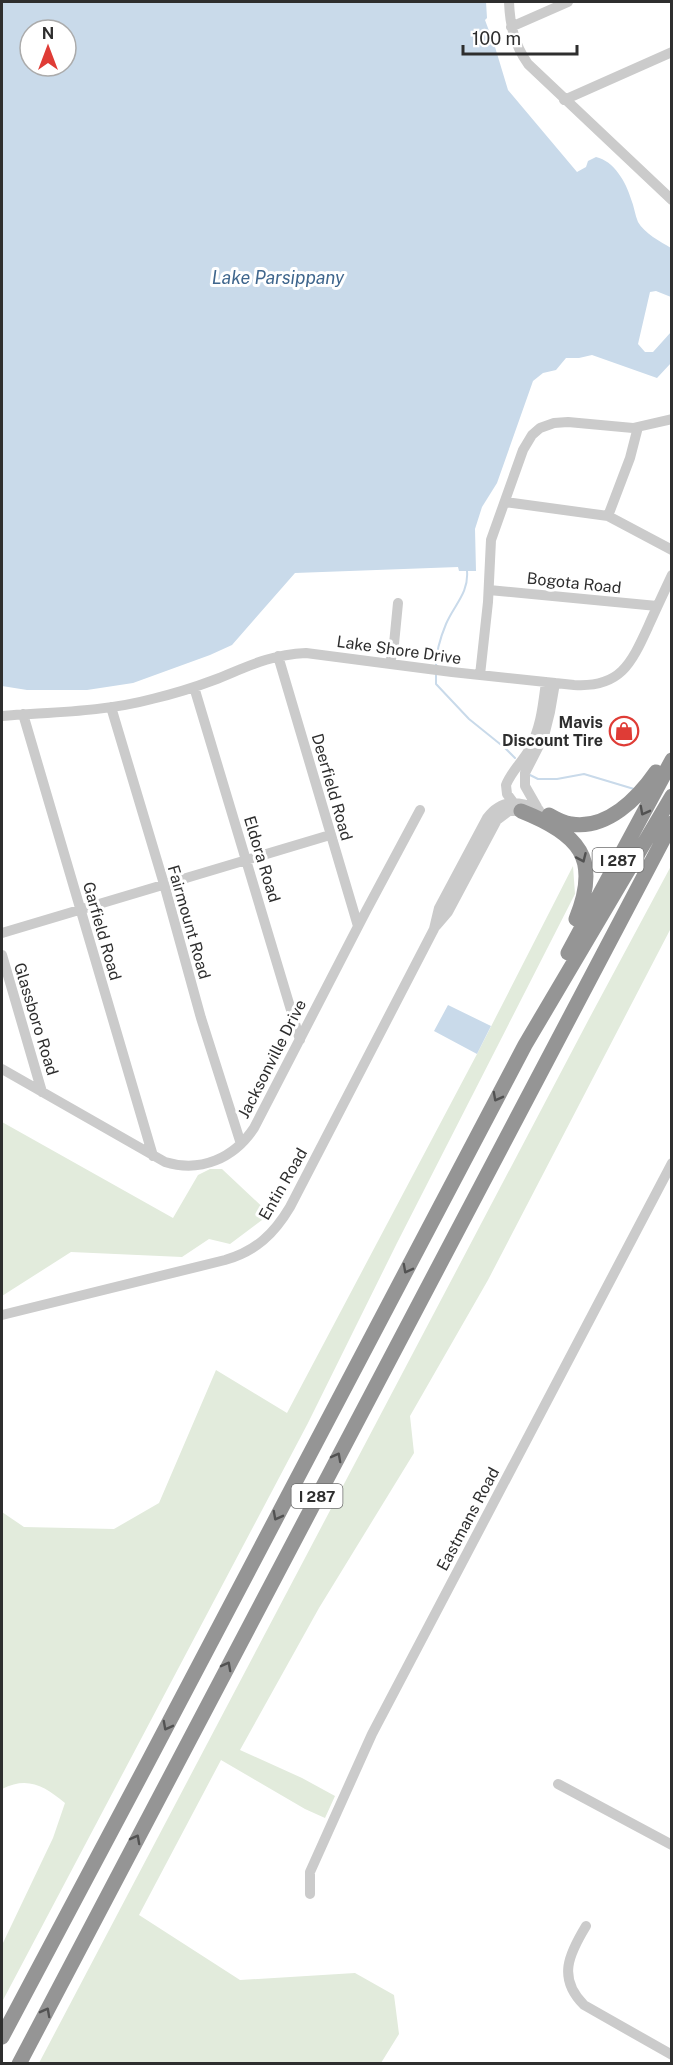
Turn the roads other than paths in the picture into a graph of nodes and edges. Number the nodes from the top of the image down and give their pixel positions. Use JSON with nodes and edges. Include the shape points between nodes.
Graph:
{"nodes":[{"id":1,"x":510,"y":2,"type":"edge"},
{"id":2,"x":567,"y":2,"type":"edge"},
{"id":3,"x":511,"y":27,"type":"junction"},
{"id":4,"x":672,"y":52,"type":"edge"},
{"id":5,"x":564,"y":99,"type":"junction"},
{"id":6,"x":672,"y":200,"type":"edge"},
{"id":7,"x":672,"y":419,"type":"edge"},
{"id":8,"x":638,"y":427,"type":"junction"},
{"id":9,"x":505,"y":502,"type":"junction"},
{"id":10,"x":608,"y":516,"type":"junction"},
{"id":11,"x":672,"y":550,"type":"edge"},
{"id":12,"x":672,"y":575,"type":"edge"},
{"id":13,"x":489,"y":590,"type":"junction"},
{"id":14,"x":398,"y":603,"type":"dead end"},
{"id":15,"x":657,"y":606,"type":"junction"},
{"id":16,"x":278,"y":656,"type":"junction"},
{"id":17,"x":390,"y":664,"type":"junction"},
{"id":18,"x":480,"y":675,"type":"junction"},
{"id":19,"x":550,"y":682,"type":"junction"},
{"id":20,"x":194,"y":687,"type":"junction"},
{"id":21,"x":111,"y":707,"type":"junction"},
{"id":22,"x":23,"y":714,"type":"junction"},
{"id":23,"x":2,"y":716,"type":"edge"},
{"id":24,"x":672,"y":750,"type":"edge"},
{"id":25,"x":672,"y":760,"type":"edge"},
{"id":26,"x":672,"y":796,"type":"edge"},
{"id":27,"x":517,"y":806,"type":"junction"},
{"id":28,"x":420,"y":810,"type":"dead end"},
{"id":29,"x":539,"y":810,"type":"junction"},
{"id":30,"x":672,"y":823,"type":"edge"},
{"id":31,"x":330,"y":835,"type":"junction"},
{"id":32,"x":247,"y":860,"type":"junction"},
{"id":33,"x":164,"y":885,"type":"junction"},
{"id":34,"x":81,"y":909,"type":"junction"},
{"id":35,"x":358,"y":926,"type":"junction"},
{"id":36,"x":2,"y":933,"type":"edge"},
{"id":37,"x":2,"y":955,"type":"edge"},
{"id":38,"x":564,"y":960,"type":"junction"},
{"id":39,"x":300,"y":1040,"type":"junction"},
{"id":40,"x":525,"y":1045,"type":"junction"},
{"id":41,"x":2,"y":1069,"type":"edge"},
{"id":42,"x":42,"y":1092,"type":"junction"},
{"id":43,"x":241,"y":1144,"type":"junction"},
{"id":44,"x":153,"y":1156,"type":"junction"},
{"id":45,"x":672,"y":1163,"type":"edge"},
{"id":46,"x":2,"y":1315,"type":"edge"},
{"id":47,"x":558,"y":1784,"type":"dead end"},
{"id":48,"x":672,"y":1845,"type":"edge"},
{"id":49,"x":310,"y":1894,"type":"dead end"},
{"id":50,"x":586,"y":1926,"type":"dead end"},
{"id":51,"x":2,"y":2037,"type":"edge"},
{"id":52,"x":672,"y":2055,"type":"edge"},
{"id":53,"x":19,"y":2064,"type":"edge"}],
"edges":[{"from":1,"to":3,"type":"street"},
{"from":2,"to":3,"type":"street"},
{"from":3,"to":5,"type":"street","via":[[523,57]]},
{"from":4,"to":5,"type":"street"},
{"from":5,"to":6,"type":"street"},
{"from":7,"to":8,"type":"street","name":"Lake Shore Drive"},
{"from":8,"to":9,"type":"street","name":"Lake Shore Drive","via":[[568,422],[540,428],[523,450]]},
{"from":8,"to":10,"type":"street"},
{"from":9,"to":10,"type":"street"},
{"from":9,"to":13,"type":"street","name":"Lake Shore Drive","via":[[491,540]]},
{"from":10,"to":11,"type":"street"},
{"from":12,"to":15,"type":"street"},
{"from":13,"to":15,"type":"street","name":"Bogota Road"},
{"from":13,"to":18,"type":"street","name":"Lake Shore Drive"},
{"from":14,"to":17,"type":"street"},
{"from":15,"to":19,"type":"street","via":[[629,664],[614,678],[584,686]]},
{"from":16,"to":17,"type":"street","name":"Lake Shore Drive","via":[[306,653]]},
{"from":16,"to":20,"type":"street","name":"Lake Shore Drive"},
{"from":16,"to":31,"type":"street","name":"Deerfield Road"},
{"from":17,"to":18,"type":"street","name":"Lake Shore Drive"},
{"from":18,"to":19,"type":"street"},
{"from":19,"to":27,"type":"street","via":[[536,734],[506,785],[507,794]]},
{"from":19,"to":29,"type":"street","via":[[550,712],[544,736],[525,773],[528,794]]},
{"from":20,"to":21,"type":"street","name":"Lake Shore Drive"},
{"from":20,"to":32,"type":"street","name":"Eldora Road"},
{"from":21,"to":22,"type":"street","name":"Lake Shore Drive"},
{"from":21,"to":33,"type":"street","name":"Fairmount Road"},
{"from":22,"to":23,"type":"street","name":"Lake Shore Drive"},
{"from":22,"to":34,"type":"street","name":"Garfield Road"},
{"from":24,"to":29,"type":"highway","via":[[639,794],[610,816],[578,825]]},
{"from":25,"to":38,"type":"highway","number":"I 287","one_way":true},
{"from":26,"to":40,"type":"highway"},
{"from":27,"to":29,"type":"street","via":[[522,803]]},
{"from":27,"to":38,"type":"highway","one_way":true,"via":[[569,837],[587,868],[587,889],[566,940]]},
{"from":27,"to":46,"type":"street","name":"Entin Road","via":[[496,820],[448,912],[434,928],[290,1207],[265,1240],[225,1260]]},
{"from":28,"to":35,"type":"street","name":"Jacksonville Drive"},
{"from":53,"to":30,"type":"highway","number":"I 287","one_way":true},
{"from":31,"to":32,"type":"street"},
{"from":31,"to":35,"type":"street","name":"Deerfield Road"},
{"from":32,"to":33,"type":"street"},
{"from":32,"to":39,"type":"street","name":"Eldora Road"},
{"from":33,"to":34,"type":"street"},
{"from":33,"to":43,"type":"street","name":"Fairmount Road"},
{"from":34,"to":36,"type":"street"},
{"from":34,"to":44,"type":"street","name":"Garfield Road"},
{"from":35,"to":39,"type":"street","name":"Jacksonville Drive"},
{"from":37,"to":42,"type":"street","name":"Glassboro Road"},
{"from":38,"to":40,"type":"highway","number":"I 287","via":[[534,1014]]},
{"from":39,"to":43,"type":"street","name":"Jacksonville Drive","via":[[254,1128]]},
{"from":40,"to":51,"type":"highway","number":"I 287","one_way":true},
{"from":41,"to":42,"type":"street","name":"Jacksonville Drive"},
{"from":42,"to":44,"type":"street","name":"Jacksonville Drive"},
{"from":43,"to":44,"type":"street","name":"Jacksonville Drive","via":[[217,1160],[196,1166],[175,1165]]},
{"from":45,"to":49,"type":"street","name":"Eastmans Road","via":[[372,1734],[310,1872]]},
{"from":47,"to":48,"type":"street"},
{"from":50,"to":52,"type":"street","via":[[568,1961],[568,1980],[574,1995],[584,2005]]}]}
